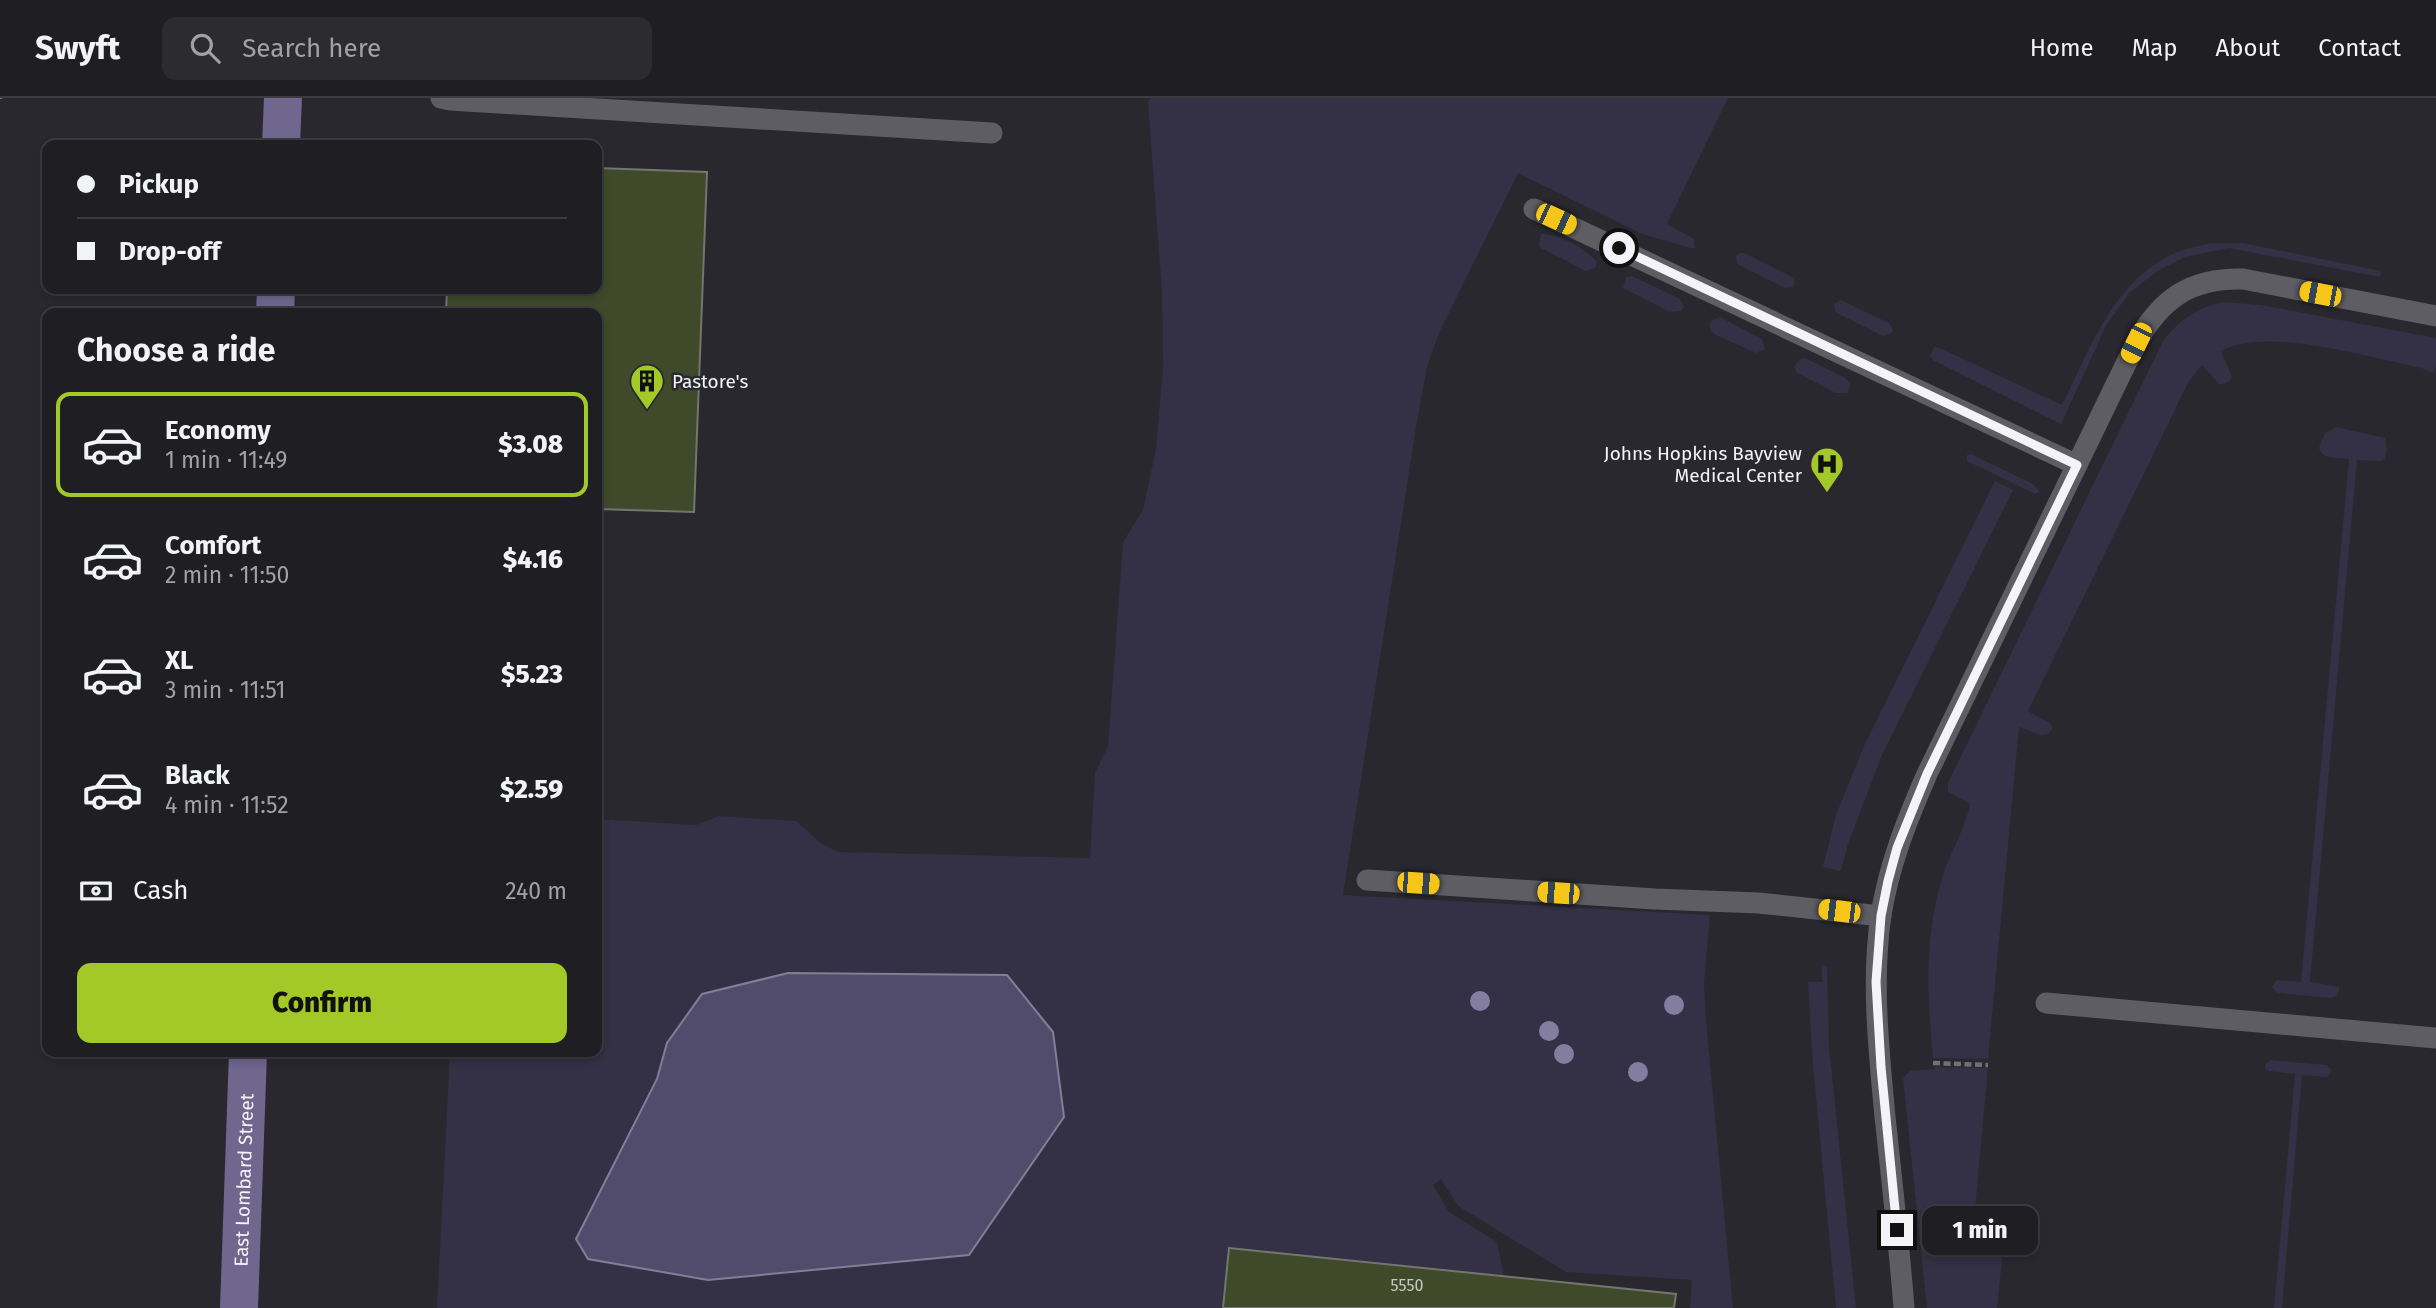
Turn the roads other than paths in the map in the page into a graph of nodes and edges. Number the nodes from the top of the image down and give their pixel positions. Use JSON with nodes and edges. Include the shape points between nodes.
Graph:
{"nodes":[{"id":1,"x":283,"y":98,"type":"edge"},
{"id":2,"x":440,"y":98,"type":"edge"},
{"id":3,"x":992,"y":133,"type":"dead end"},
{"id":4,"x":281,"y":140,"type":"edge"},
{"id":5,"x":1534,"y":209,"type":"dead end"},
{"id":6,"x":2436,"y":316,"type":"edge"},
{"id":7,"x":2077,"y":465,"type":"junction"},
{"id":8,"x":1367,"y":880,"type":"dead end"},
{"id":9,"x":1881,"y":916,"type":"junction"},
{"id":10,"x":2046,"y":1003,"type":"dead end"},
{"id":11,"x":2436,"y":1038,"type":"edge"},
{"id":12,"x":248,"y":1057,"type":"edge"},
{"id":13,"x":239,"y":1308,"type":"edge"},
{"id":14,"x":1905,"y":1308,"type":"edge"}],
"edges":[{"from":1,"to":4,"type":"main road"},
{"from":2,"to":3,"type":"lane"},
{"from":5,"to":7,"type":"lane"},
{"from":6,"to":7,"type":"lane","via":[[2243,279],[2194,286],[2152,317]]},
{"from":7,"to":9,"type":"lane","via":[[1919,793],[1897,848]]},
{"from":8,"to":9,"type":"lane","via":[[1759,903]]},
{"from":9,"to":14,"type":"lane","via":[[1877,1019]]},
{"from":10,"to":11,"type":"lane"},
{"from":12,"to":13,"type":"main road","name":"East Lombard Street"}]}
